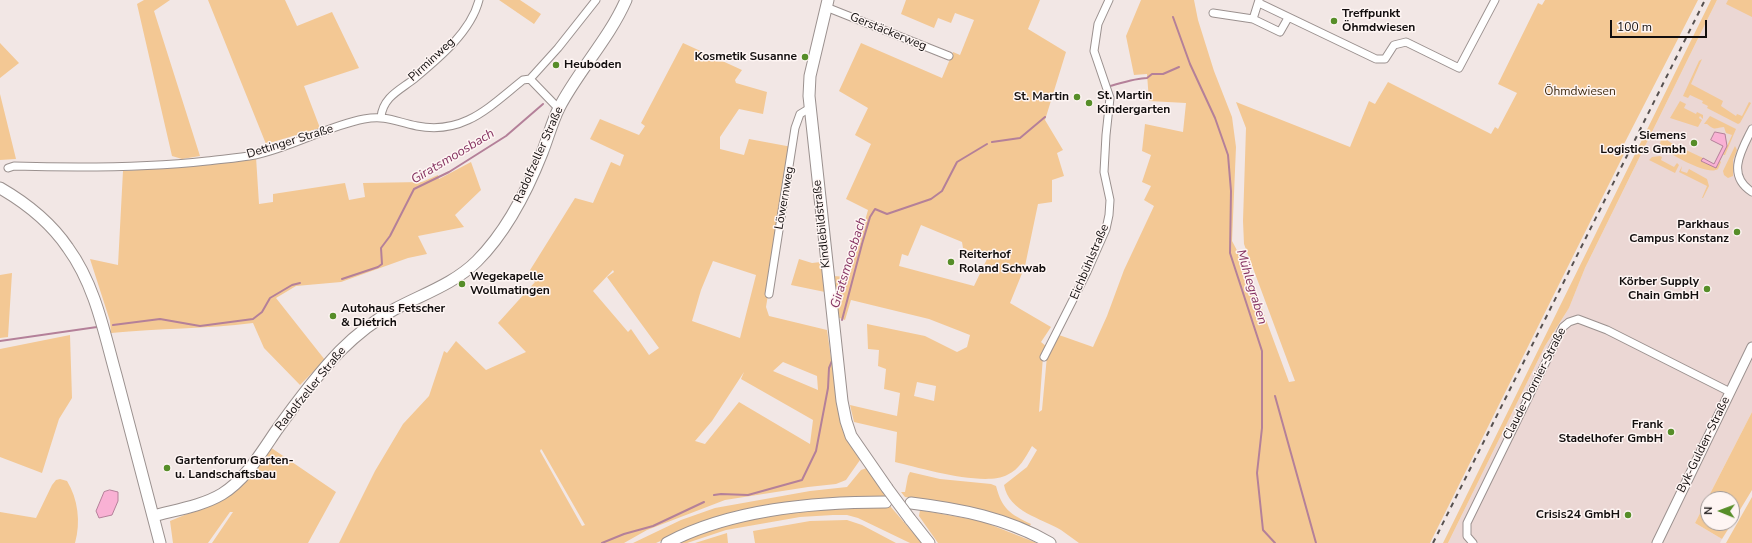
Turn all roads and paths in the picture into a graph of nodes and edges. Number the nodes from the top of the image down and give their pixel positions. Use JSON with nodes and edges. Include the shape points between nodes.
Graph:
{"nodes":[{"id":1,"x":479,"y":0,"type":"edge"},
{"id":2,"x":596,"y":0,"type":"edge"},
{"id":3,"x":626,"y":0,"type":"edge"},
{"id":4,"x":1110,"y":0,"type":"edge"},
{"id":5,"x":1496,"y":0,"type":"edge"},
{"id":6,"x":1259,"y":2,"type":"edge"},
{"id":7,"x":827,"y":4,"type":"edge"},
{"id":8,"x":1214,"y":13,"type":"dead end"},
{"id":9,"x":1288,"y":18,"type":"junction"},
{"id":10,"x":1253,"y":19,"type":"junction"},
{"id":11,"x":949,"y":56,"type":"dead end"},
{"id":12,"x":530,"y":80,"type":"junction"},
{"id":13,"x":558,"y":108,"type":"junction"},
{"id":14,"x":810,"y":108,"type":"junction"},
{"id":15,"x":381,"y":116,"type":"junction"},
{"id":16,"x":1752,"y":129,"type":"edge"},
{"id":17,"x":8,"y":168,"type":"dead end"},
{"id":18,"x":0,"y":188,"type":"edge"},
{"id":19,"x":1752,"y":192,"type":"edge"},
{"id":20,"x":768,"y":294,"type":"dead end"},
{"id":21,"x":1752,"y":347,"type":"edge"},
{"id":22,"x":1044,"y":357,"type":"dead end"},
{"id":23,"x":1730,"y":392,"type":"junction"},
{"id":24,"x":886,"y":502,"type":"dead end"},
{"id":25,"x":911,"y":504,"type":"dead end"},
{"id":26,"x":153,"y":516,"type":"junction"},
{"id":27,"x":160,"y":543,"type":"edge"},
{"id":28,"x":667,"y":543,"type":"edge"},
{"id":29,"x":929,"y":543,"type":"edge"},
{"id":30,"x":1050,"y":543,"type":"edge"},
{"id":31,"x":1473,"y":543,"type":"edge"},
{"id":32,"x":1657,"y":543,"type":"edge"}],
"edges":[{"from":1,"to":15,"type":"street","name":"Pirminweg","via":[[468,25],[423,71],[394,92],[382,108]]},
{"from":2,"to":12,"type":"street","name":"Dettinger Straße"},
{"from":3,"to":13,"type":"main road","name":"Radolfzeller Straße","via":[[616,20]]},
{"from":4,"to":22,"type":"street","name":"Eichbühlstraße","via":[[1098,24],[1094,51],[1110,98],[1104,172],[1110,200],[1109,215],[1106,229],[1087,272]]},
{"from":5,"to":9,"type":"street","via":[[1459,68],[1406,42],[1394,45],[1385,59],[1376,59]]},
{"from":6,"to":9,"type":"street"},
{"from":6,"to":10,"type":"street"},
{"from":7,"to":11,"type":"street","name":"Gerstäckerweg"},
{"from":7,"to":14,"type":"main road","name":"Kindlebildstraße","via":[[810,76]]},
{"from":8,"to":10,"type":"street"},
{"from":9,"to":10,"type":"street","via":[[1280,32]]},
{"from":12,"to":13,"type":"street"},
{"from":12,"to":15,"type":"street","name":"Dettinger Straße","via":[[523,80],[483,113],[453,127],[432,129]]},
{"from":13,"to":26,"type":"main road","name":"Radolfzeller Straße","via":[[539,162],[525,191],[502,230],[477,261],[450,282],[372,324],[350,342],[293,408],[247,472],[229,489],[213,499]]},
{"from":14,"to":20,"type":"street","name":"Löwernweg","via":[[800,114],[795,128]]},
{"from":14,"to":29,"type":"main road","name":"Kindlebildstraße","bridge":true,"via":[[846,421],[851,436]]},
{"from":15,"to":17,"type":"street","name":"Dettinger Straße","via":[[348,124],[256,155],[242,157],[180,164]]},
{"from":16,"to":19,"type":"street","via":[[1739,157],[1738,170],[1739,181]]},
{"from":18,"to":26,"type":"main road","via":[[39,215],[55,231],[88,281]]},
{"from":21,"to":23,"type":"street","name":"Byk-Gulden-Straße"},
{"from":23,"to":31,"type":"street","name":"Claude-Dornier-Straße","via":[[1607,330],[1578,319],[1569,322],[1563,326],[1467,523],[1467,536]]},
{"from":23,"to":32,"type":"street","name":"Byk-Gulden-Straße"},
{"from":24,"to":28,"type":"main road","via":[[814,504],[784,508],[718,523]]},
{"from":25,"to":30,"type":"main road","via":[[1005,521]]},
{"from":26,"to":27,"type":"main road"}]}
